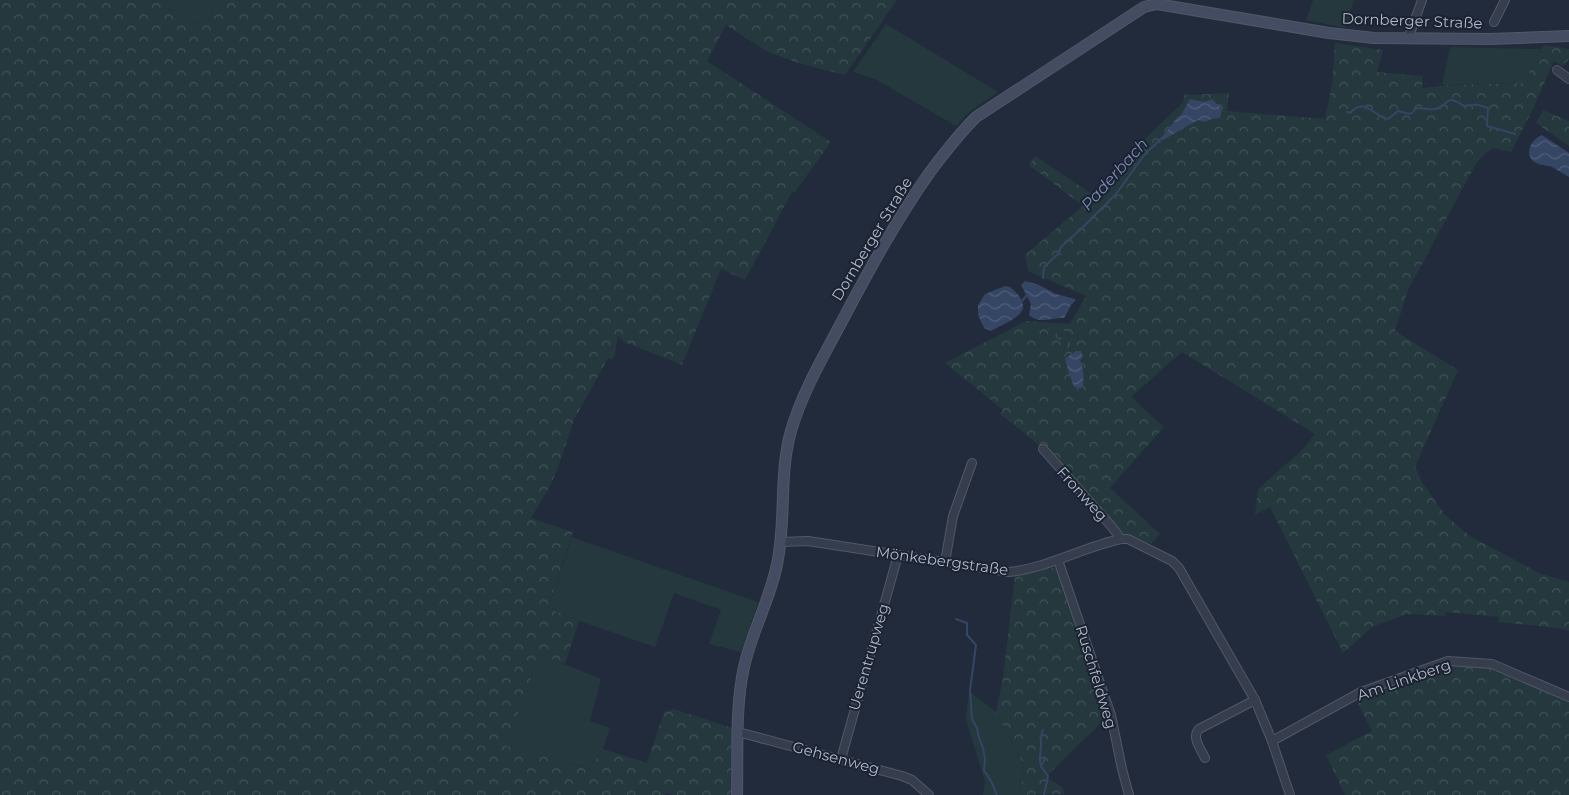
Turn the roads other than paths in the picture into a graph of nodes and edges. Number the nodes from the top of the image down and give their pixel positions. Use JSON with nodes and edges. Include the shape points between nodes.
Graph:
{"nodes":[{"id":1,"x":1422,"y":0,"type":"edge"},
{"id":2,"x":1505,"y":0,"type":"edge"},
{"id":3,"x":1157,"y":2,"type":"edge"},
{"id":4,"x":1494,"y":22,"type":"dead end"},
{"id":5,"x":1569,"y":36,"type":"edge"},
{"id":6,"x":1408,"y":39,"type":"junction"},
{"id":7,"x":1557,"y":70,"type":"dead end"},
{"id":8,"x":1569,"y":79,"type":"edge"},
{"id":9,"x":1043,"y":449,"type":"dead end"},
{"id":10,"x":972,"y":463,"type":"dead end"},
{"id":11,"x":1120,"y":539,"type":"junction"},
{"id":12,"x":780,"y":542,"type":"junction"},
{"id":13,"x":898,"y":554,"type":"junction"},
{"id":14,"x":1058,"y":560,"type":"junction"},
{"id":15,"x":945,"y":562,"type":"junction"},
{"id":16,"x":1569,"y":697,"type":"edge"},
{"id":17,"x":1256,"y":700,"type":"junction"},
{"id":18,"x":738,"y":732,"type":"junction"},
{"id":19,"x":1272,"y":741,"type":"junction"},
{"id":20,"x":1205,"y":758,"type":"dead end"},
{"id":21,"x":840,"y":760,"type":"junction"},
{"id":22,"x":737,"y":795,"type":"edge"},
{"id":23,"x":929,"y":795,"type":"edge"},
{"id":24,"x":1130,"y":795,"type":"edge"},
{"id":25,"x":1290,"y":795,"type":"edge"}],
"edges":[{"from":1,"to":6,"type":"street"},
{"from":2,"to":4,"type":"street"},
{"from":3,"to":6,"type":"main road","name":"Dornberger Straße","via":[[1328,33]]},
{"from":3,"to":12,"type":"main road","name":"Dornberger Straße","via":[[1144,7],[976,117],[914,195],[855,296],[799,407],[786,451]]},
{"from":5,"to":6,"type":"main road","name":"Dornberger Straße"},
{"from":7,"to":8,"type":"street"},
{"from":9,"to":11,"type":"street","name":"Fronweg"},
{"from":10,"to":15,"type":"street","via":[[952,516]]},
{"from":11,"to":14,"type":"street","name":"Mönkebergstraße"},
{"from":11,"to":17,"type":"street","via":[[1128,539],[1172,560],[1179,568]]},
{"from":12,"to":13,"type":"street","name":"Mönkebergstraße","via":[[808,541]]},
{"from":12,"to":18,"type":"main road","name":"Dornberger Straße","via":[[767,601],[744,666]]},
{"from":13,"to":15,"type":"street","name":"Mönkebergstraße"},
{"from":13,"to":21,"type":"street","name":"Uerentrupweg"},
{"from":14,"to":15,"type":"street","name":"Mönkebergstraße","via":[[1009,572]]},
{"from":14,"to":24,"type":"street","name":"Ruschfeldweg","via":[[1111,715]]},
{"from":16,"to":19,"type":"street","name":"Am Linkberg","via":[[1492,664],[1448,661],[1361,692]]},
{"from":17,"to":19,"type":"street"},
{"from":17,"to":20,"type":"street","via":[[1195,732]]},
{"from":18,"to":21,"type":"street","name":"Gehsenweg"},
{"from":18,"to":22,"type":"main road","name":"Dornberger Straße"},
{"from":19,"to":25,"type":"street"},
{"from":21,"to":23,"type":"street","name":"Gehsenweg","via":[[912,780]]}]}
